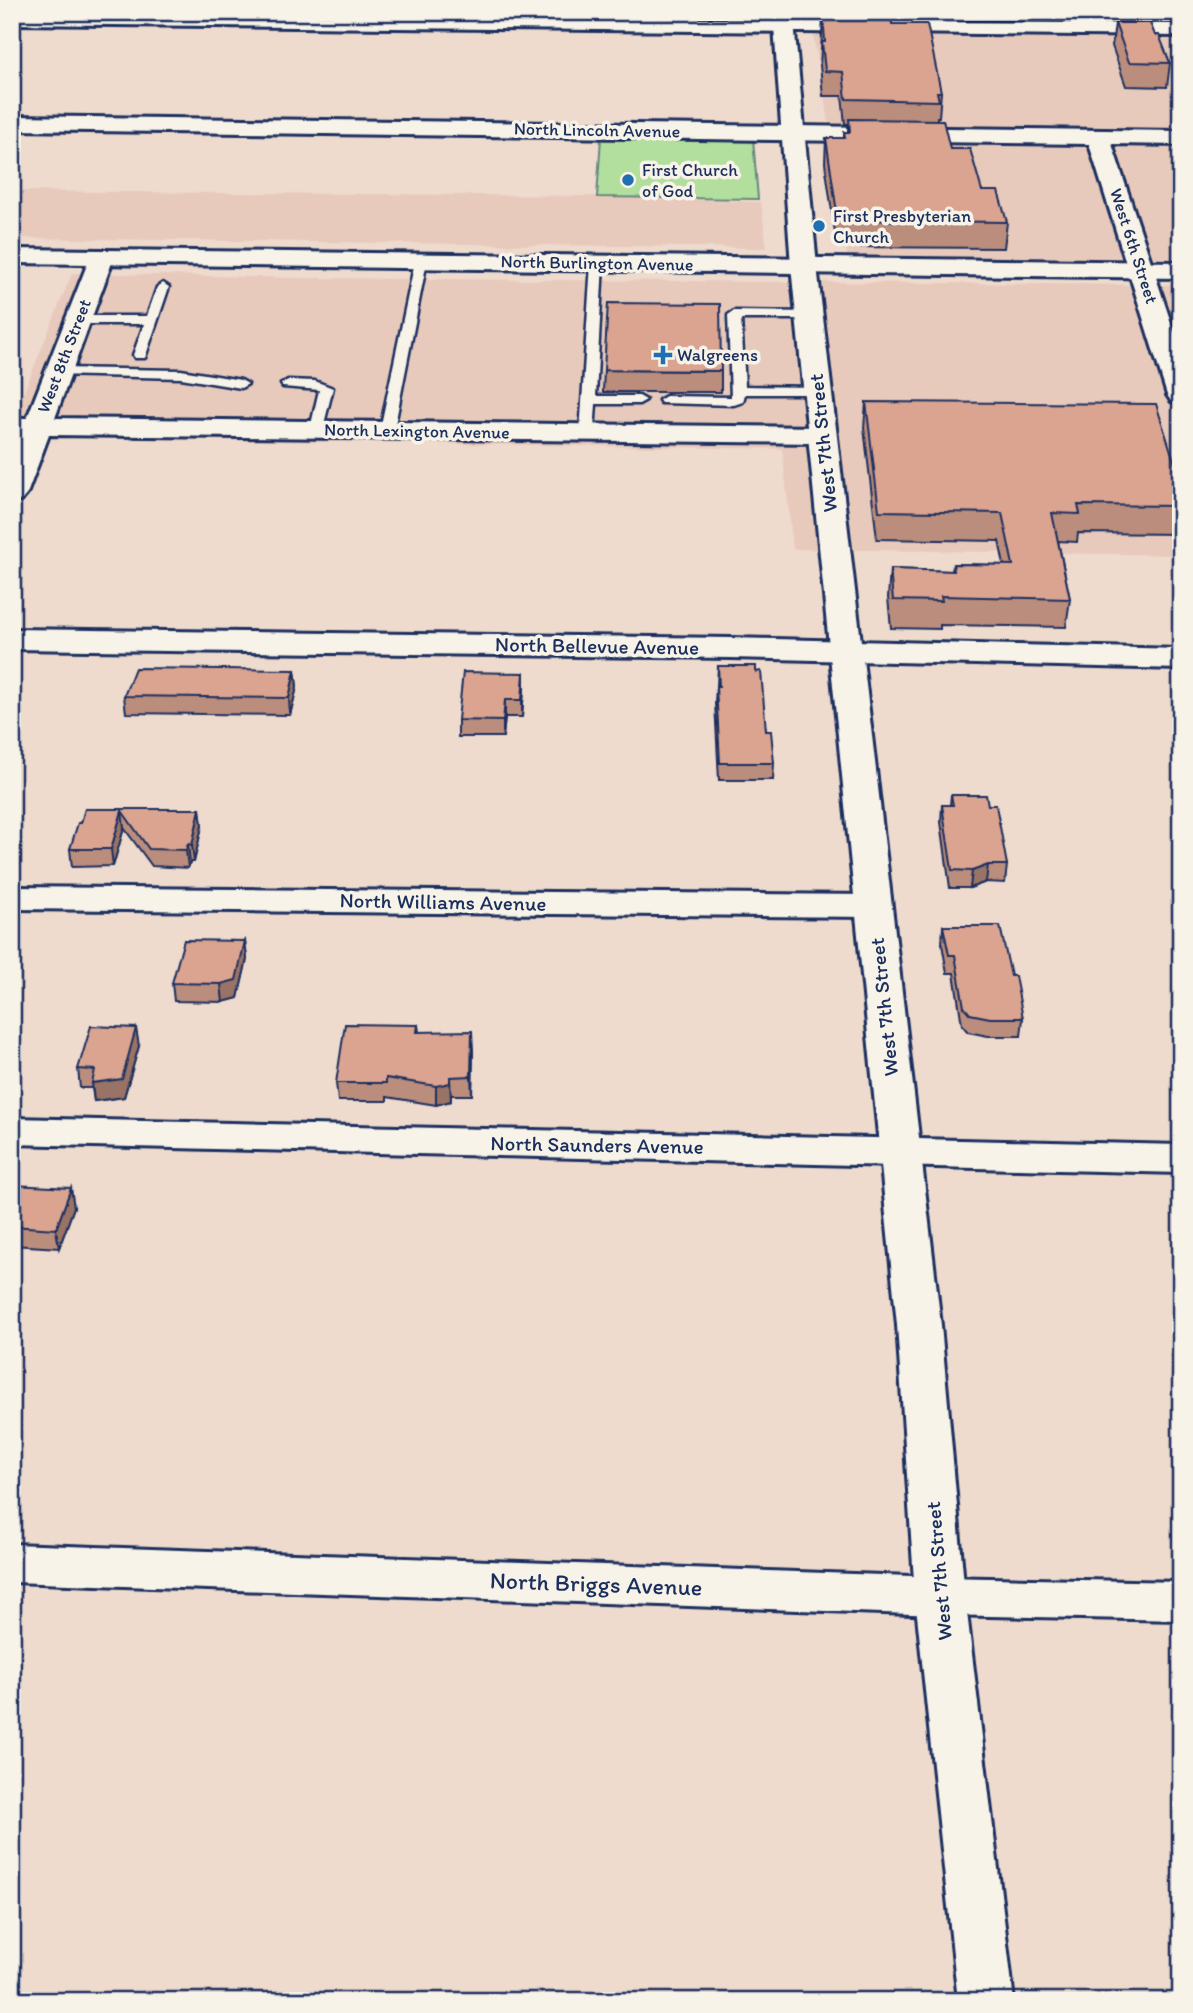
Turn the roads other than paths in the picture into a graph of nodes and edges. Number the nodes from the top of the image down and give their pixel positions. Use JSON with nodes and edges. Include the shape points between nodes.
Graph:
{"nodes":[{"id":1,"x":12,"y":18,"type":"edge"},
{"id":2,"x":784,"y":19,"type":"edge"},
{"id":3,"x":1063,"y":20,"type":"edge"},
{"id":4,"x":1181,"y":30,"type":"edge"},
{"id":5,"x":12,"y":123,"type":"edge"},
{"id":6,"x":791,"y":132,"type":"junction"},
{"id":7,"x":1098,"y":138,"type":"junction"},
{"id":8,"x":1181,"y":138,"type":"edge"},
{"id":9,"x":12,"y":256,"type":"edge"},
{"id":10,"x":102,"y":257,"type":"junction"},
{"id":11,"x":421,"y":261,"type":"junction"},
{"id":12,"x":597,"y":263,"type":"junction"},
{"id":13,"x":804,"y":266,"type":"junction"},
{"id":14,"x":1142,"y":270,"type":"junction"},
{"id":15,"x":1181,"y":271,"type":"edge"},
{"id":16,"x":163,"y":287,"type":"dead end"},
{"id":17,"x":809,"y":315,"type":"junction"},
{"id":18,"x":78,"y":320,"type":"junction"},
{"id":19,"x":152,"y":320,"type":"junction"},
{"id":20,"x":140,"y":355,"type":"dead end"},
{"id":21,"x":58,"y":372,"type":"junction"},
{"id":22,"x":242,"y":384,"type":"dead end"},
{"id":23,"x":288,"y":384,"type":"dead end"},
{"id":24,"x":738,"y":390,"type":"junction"},
{"id":25,"x":817,"y":391,"type":"junction"},
{"id":26,"x":1181,"y":395,"type":"edge"},
{"id":27,"x":590,"y":400,"type":"junction"},
{"id":28,"x":639,"y":400,"type":"dead end"},
{"id":29,"x":666,"y":400,"type":"dead end"},
{"id":30,"x":24,"y":426,"type":"edge"},
{"id":31,"x":317,"y":429,"type":"junction"},
{"id":32,"x":387,"y":430,"type":"junction"},
{"id":33,"x":587,"y":433,"type":"junction"},
{"id":34,"x":822,"y":435,"type":"junction"},
{"id":35,"x":12,"y":494,"type":"edge"},
{"id":36,"x":12,"y":639,"type":"edge"},
{"id":37,"x":845,"y":651,"type":"junction"},
{"id":38,"x":1181,"y":659,"type":"edge"},
{"id":39,"x":12,"y":898,"type":"edge"},
{"id":40,"x":873,"y":906,"type":"junction"},
{"id":41,"x":12,"y":1131,"type":"edge"},
{"id":42,"x":900,"y":1152,"type":"junction"},
{"id":43,"x":1181,"y":1159,"type":"edge"},
{"id":44,"x":12,"y":1563,"type":"edge"},
{"id":45,"x":940,"y":1596,"type":"junction"},
{"id":46,"x":1181,"y":1601,"type":"edge"},
{"id":47,"x":986,"y":2001,"type":"edge"}],
"edges":[{"from":1,"to":2,"type":"main road"},
{"from":2,"to":3,"type":"main road"},
{"from":2,"to":6,"type":"main road","name":"West 7th Street"},
{"from":3,"to":4,"type":"main road"},
{"from":5,"to":6,"type":"main road","name":"North Lincoln Avenue"},
{"from":6,"to":7,"type":"main road","name":"North Lincoln Avenue"},
{"from":6,"to":13,"type":"main road","name":"West 7th Street"},
{"from":7,"to":8,"type":"main road","name":"North Lincoln Avenue"},
{"from":7,"to":14,"type":"main road","name":"West 6th Street"},
{"from":9,"to":10,"type":"main road","name":"North Burlington Avenue"},
{"from":10,"to":11,"type":"main road","name":"North Burlington Avenue"},
{"from":10,"to":18,"type":"main road","name":"West 8th Street"},
{"from":11,"to":12,"type":"main road","name":"North Burlington Avenue"},
{"from":11,"to":32,"type":"lane"},
{"from":12,"to":13,"type":"main road","name":"North Burlington Avenue"},
{"from":12,"to":27,"type":"lane"},
{"from":13,"to":14,"type":"main road","name":"North Burlington Avenue"},
{"from":13,"to":17,"type":"main road","name":"West 7th Street"},
{"from":14,"to":15,"type":"main road","name":"North Burlington Avenue"},
{"from":14,"to":26,"type":"main road","name":"West 6th Street"},
{"from":16,"to":19,"type":"lane"},
{"from":17,"to":24,"type":"lane","via":[[729,314]]},
{"from":17,"to":25,"type":"main road","name":"West 7th Street"},
{"from":18,"to":19,"type":"lane"},
{"from":18,"to":21,"type":"main road","name":"West 8th Street"},
{"from":19,"to":20,"type":"lane"},
{"from":21,"to":22,"type":"lane","via":[[181,373]]},
{"from":21,"to":30,"type":"main road","name":"West 8th Street"},
{"from":23,"to":31,"type":"lane","via":[[326,388]]},
{"from":24,"to":25,"type":"lane"},
{"from":24,"to":29,"type":"lane","via":[[734,401]]},
{"from":25,"to":34,"type":"main road","name":"West 7th Street"},
{"from":27,"to":28,"type":"lane"},
{"from":27,"to":33,"type":"lane"},
{"from":30,"to":31,"type":"main road","name":"North Lexington Avenue"},
{"from":30,"to":35,"type":"main road","name":"West 8th Street"},
{"from":31,"to":32,"type":"main road","name":"North Lexington Avenue"},
{"from":32,"to":33,"type":"main road","name":"North Lexington Avenue"},
{"from":33,"to":34,"type":"main road","name":"North Lexington Avenue"},
{"from":34,"to":37,"type":"main road","name":"West 7th Street"},
{"from":36,"to":37,"type":"main road","name":"North Bellevue Avenue"},
{"from":37,"to":38,"type":"main road","name":"North Bellevue Avenue"},
{"from":37,"to":40,"type":"main road","name":"West 7th Street"},
{"from":39,"to":40,"type":"main road","name":"North Williams Avenue"},
{"from":40,"to":42,"type":"main road","name":"West 7th Street"},
{"from":41,"to":42,"type":"main road","name":"North Saunders Avenue"},
{"from":42,"to":43,"type":"main road","name":"North Saunders Avenue"},
{"from":42,"to":45,"type":"main road","name":"West 7th Street"},
{"from":44,"to":45,"type":"main road","name":"North Briggs Avenue"},
{"from":45,"to":46,"type":"main road","name":"North Briggs Avenue"},
{"from":45,"to":47,"type":"main road","name":"West 7th Street"}]}
